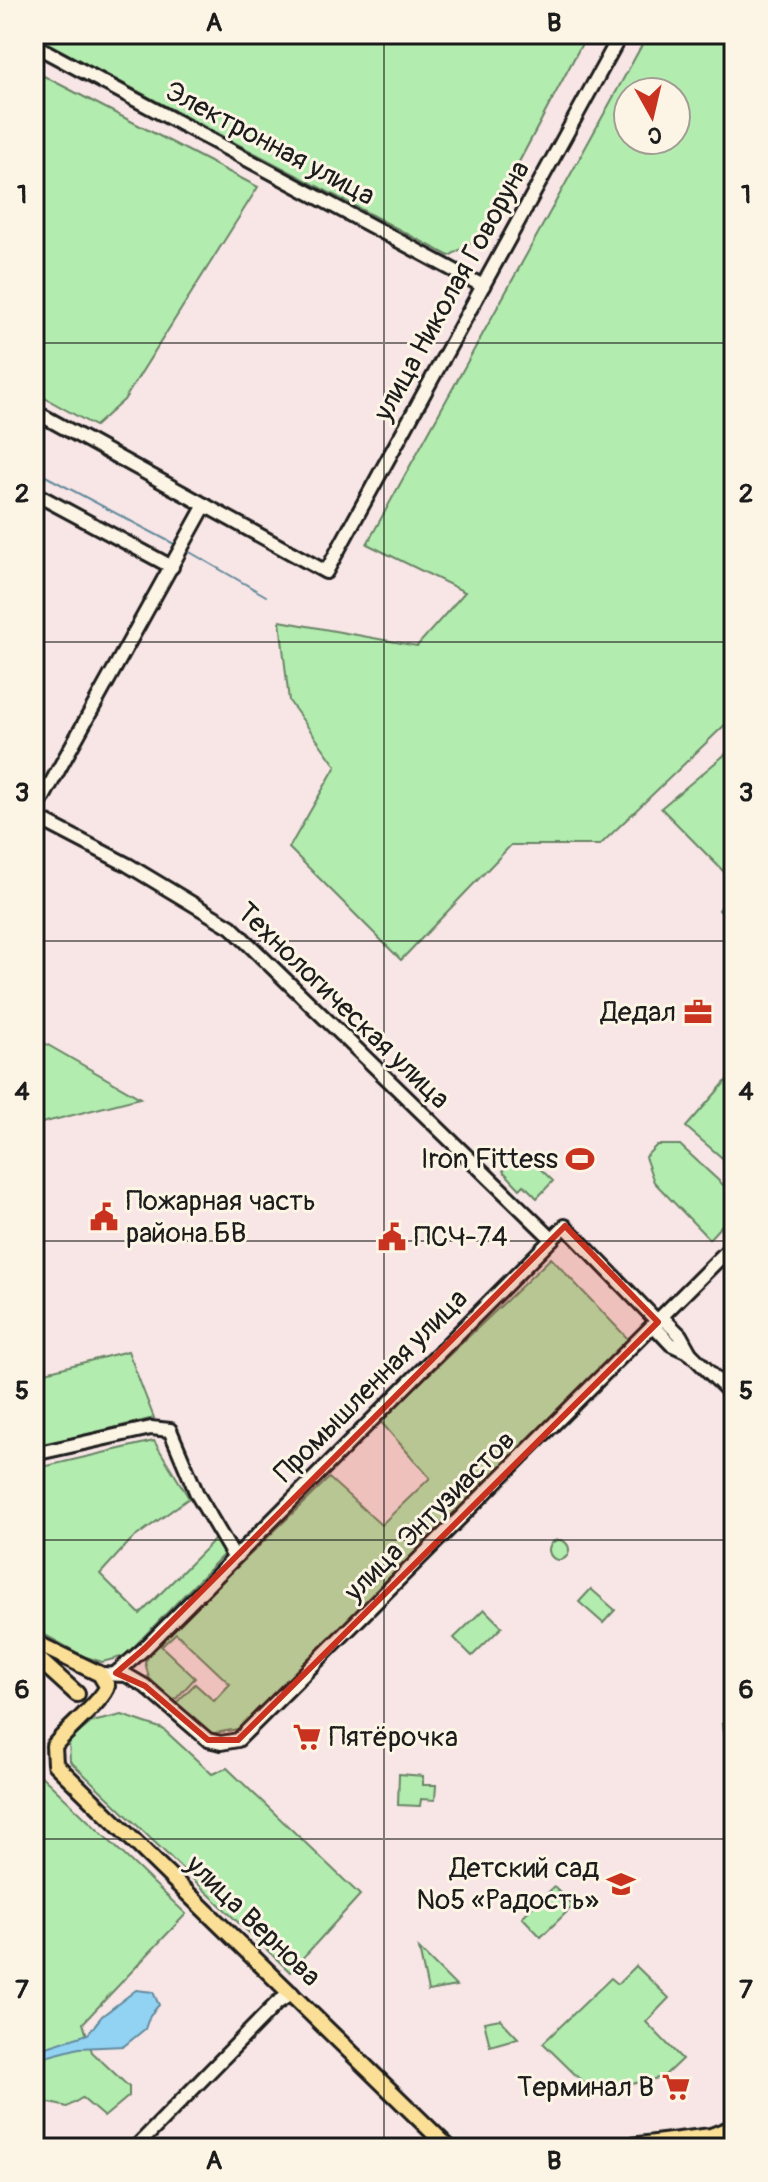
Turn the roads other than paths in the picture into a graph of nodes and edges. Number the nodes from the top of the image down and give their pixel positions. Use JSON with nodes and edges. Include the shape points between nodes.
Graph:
{"nodes":[{"id":1,"x":621,"y":34,"type":"edge"},
{"id":2,"x":34,"y":45,"type":"edge"},
{"id":3,"x":483,"y":286,"type":"junction"},
{"id":4,"x":34,"y":411,"type":"edge"},
{"id":5,"x":34,"y":493,"type":"edge"},
{"id":6,"x":205,"y":505,"type":"junction"},
{"id":7,"x":172,"y":567,"type":"junction"},
{"id":8,"x":34,"y":815,"type":"edge"},
{"id":9,"x":552,"y":1239,"type":"junction"},
{"id":10,"x":734,"y":1244,"type":"edge"},
{"id":11,"x":658,"y":1321,"type":"junction"},
{"id":12,"x":734,"y":1397,"type":"edge"},
{"id":13,"x":34,"y":1454,"type":"edge"},
{"id":14,"x":234,"y":1557,"type":"junction"},
{"id":15,"x":34,"y":1642,"type":"edge"},
{"id":16,"x":34,"y":1655,"type":"edge"},
{"id":17,"x":96,"y":1673,"type":"junction"},
{"id":18,"x":116,"y":1673,"type":"junction"},
{"id":19,"x":145,"y":1686,"type":"junction"},
{"id":20,"x":107,"y":1691,"type":"junction"},
{"id":21,"x":78,"y":1695,"type":"junction"},
{"id":22,"x":94,"y":1703,"type":"junction"},
{"id":23,"x":71,"y":1724,"type":"junction"},
{"id":24,"x":292,"y":1993,"type":"junction"},
{"id":25,"x":734,"y":2127,"type":"edge"},
{"id":26,"x":135,"y":2148,"type":"edge"},
{"id":27,"x":449,"y":2148,"type":"edge"},
{"id":28,"x":615,"y":2148,"type":"edge"}],
"edges":[{"from":1,"to":3,"type":"street","name":"улица Николая Говоруна"},
{"from":2,"to":3,"type":"street","name":"Электронная улица"},
{"from":3,"to":6,"type":"street","name":"улица Николая Говоруна","via":[[326,572]]},
{"from":4,"to":6,"type":"street"},
{"from":5,"to":7,"type":"street"},
{"from":6,"to":7,"type":"street","name":"Технологическая улица"},
{"from":7,"to":8,"type":"street","name":"Технологическая улица"},
{"from":8,"to":9,"type":"street","name":"Технологическая улица","via":[[220,920]]},
{"from":9,"to":11,"type":"street","via":[[565,1226]]},
{"from":9,"to":14,"type":"street","name":"Промышленная улица"},
{"from":10,"to":11,"type":"street","name":"улица Энтузиастов"},
{"from":11,"to":12,"type":"street","via":[[680,1335],[690,1353]]},
{"from":11,"to":19,"type":"street","name":"улица Энтузиастов","via":[[238,1740],[208,1740]]},
{"from":13,"to":14,"type":"street","via":[[151,1428],[170,1430],[197,1494]]},
{"from":14,"to":18,"type":"street","name":"Промышленная улица"},
{"from":15,"to":17,"type":"main road"},
{"from":16,"to":21,"type":"main road"},
{"from":17,"to":18,"type":"street","name":"улица Энтузиастов"},
{"from":17,"to":20,"type":"main road"},
{"from":17,"to":21,"type":"main road","via":[[80,1677]]},
{"from":18,"to":19,"type":"street","name":"улица Энтузиастов"},
{"from":19,"to":20,"type":"street","via":[[127,1682]]},
{"from":20,"to":22,"type":"main road"},
{"from":21,"to":22,"type":"main road"},
{"from":21,"to":23,"type":"main road","name":"улица Вернова"},
{"from":22,"to":23,"type":"main road","name":"улица Вернова"},
{"from":23,"to":24,"type":"main road","name":"улица Вернова","via":[[54,1746],[55,1764]]},
{"from":24,"to":26,"type":"street"},
{"from":24,"to":27,"type":"main road","name":"улица Вернова"},
{"from":25,"to":28,"type":"main road","via":[[711,2136]]}]}
